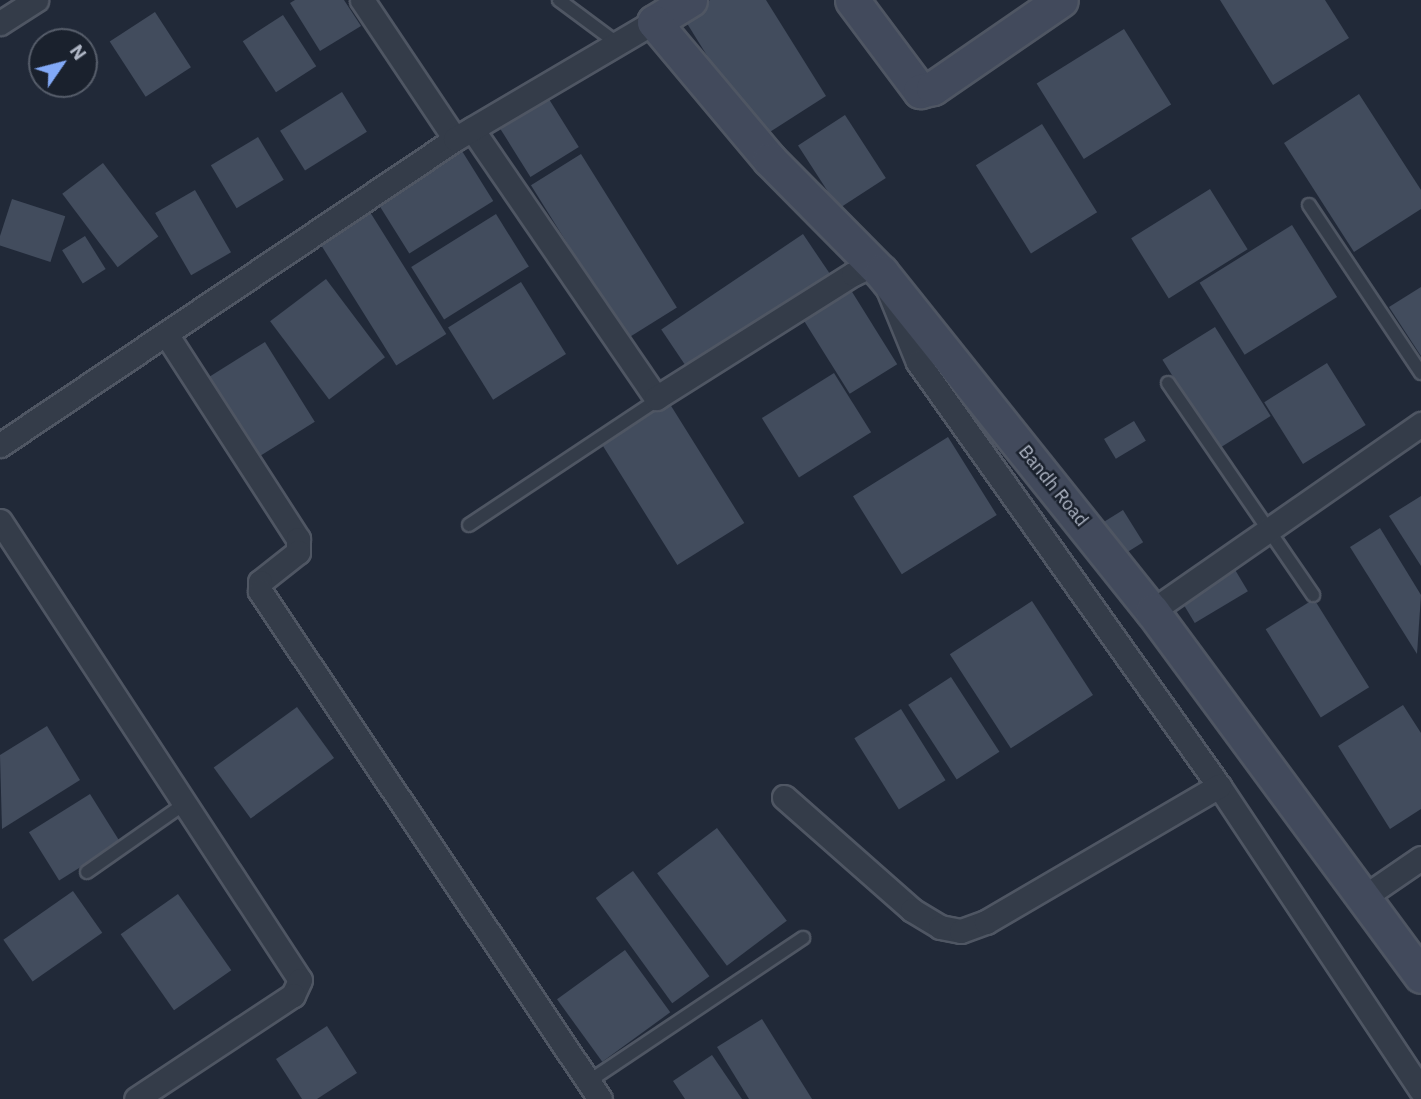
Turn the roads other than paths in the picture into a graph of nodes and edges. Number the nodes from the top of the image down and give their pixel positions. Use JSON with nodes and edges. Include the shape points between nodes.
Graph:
{"nodes":[{"id":1,"x":36,"y":0,"type":"edge"},
{"id":2,"x":362,"y":0,"type":"edge"},
{"id":3,"x":559,"y":0,"type":"edge"},
{"id":4,"x":690,"y":0,"type":"edge"},
{"id":5,"x":852,"y":0,"type":"edge"},
{"id":6,"x":1061,"y":0,"type":"edge"},
{"id":7,"x":654,"y":22,"type":"junction"},
{"id":8,"x":0,"y":23,"type":"edge"},
{"id":9,"x":617,"y":43,"type":"junction"},
{"id":10,"x":464,"y":134,"type":"junction"},
{"id":11,"x":1309,"y":205,"type":"dead end"},
{"id":12,"x":881,"y":272,"type":"junction"},
{"id":13,"x":166,"y":334,"type":"junction"},
{"id":14,"x":1421,"y":373,"type":"edge"},
{"id":15,"x":1168,"y":383,"type":"dead end"},
{"id":16,"x":660,"y":398,"type":"junction"},
{"id":17,"x":1421,"y":424,"type":"edge"},
{"id":18,"x":0,"y":445,"type":"edge"},
{"id":19,"x":0,"y":521,"type":"edge"},
{"id":20,"x":468,"y":525,"type":"dead end"},
{"id":21,"x":1269,"y":532,"type":"junction"},
{"id":22,"x":1313,"y":594,"type":"dead end"},
{"id":23,"x":1152,"y":611,"type":"junction"},
{"id":24,"x":1219,"y":786,"type":"junction"},
{"id":25,"x":784,"y":797,"type":"dead end"},
{"id":26,"x":184,"y":804,"type":"junction"},
{"id":27,"x":1421,"y":858,"type":"edge"},
{"id":28,"x":87,"y":872,"type":"dead end"},
{"id":29,"x":1364,"y":897,"type":"junction"},
{"id":30,"x":803,"y":938,"type":"dead end"},
{"id":31,"x":1421,"y":976,"type":"edge"},
{"id":32,"x":594,"y":1090,"type":"edge"},
{"id":33,"x":1421,"y":1090,"type":"edge"},
{"id":34,"x":136,"y":1099,"type":"edge"}],
"edges":[{"from":1,"to":8,"type":"street"},
{"from":2,"to":10,"type":"street"},
{"from":3,"to":9,"type":"lane"},
{"from":4,"to":7,"type":"street"},
{"from":5,"to":6,"type":"street","via":[[919,91],[933,88]]},
{"from":7,"to":9,"type":"street"},
{"from":7,"to":12,"type":"street","name":"Bandh Road","via":[[770,160]]},
{"from":9,"to":10,"type":"street"},
{"from":10,"to":13,"type":"street"},
{"from":10,"to":16,"type":"street"},
{"from":11,"to":14,"type":"lane"},
{"from":12,"to":16,"type":"street","via":[[866,268],[853,274]]},
{"from":12,"to":23,"type":"street","name":"Bandh Road"},
{"from":12,"to":24,"type":"street","via":[[918,362]]},
{"from":13,"to":18,"type":"street"},
{"from":13,"to":32,"type":"street","via":[[299,539],[298,552],[260,582],[260,591]]},
{"from":15,"to":21,"type":"lane"},
{"from":16,"to":20,"type":"lane"},
{"from":17,"to":21,"type":"street"},
{"from":19,"to":26,"type":"street"},
{"from":21,"to":22,"type":"lane"},
{"from":21,"to":23,"type":"street"},
{"from":23,"to":29,"type":"street","name":"Bandh Road"},
{"from":24,"to":25,"type":"street","via":[[986,922],[961,931],[940,927],[912,910]]},
{"from":24,"to":33,"type":"street"},
{"from":26,"to":28,"type":"lane"},
{"from":26,"to":34,"type":"street","via":[[300,980],[293,995]]},
{"from":27,"to":29,"type":"street"},
{"from":29,"to":31,"type":"street","name":"Bandh Road"},
{"from":30,"to":32,"type":"lane"}]}
